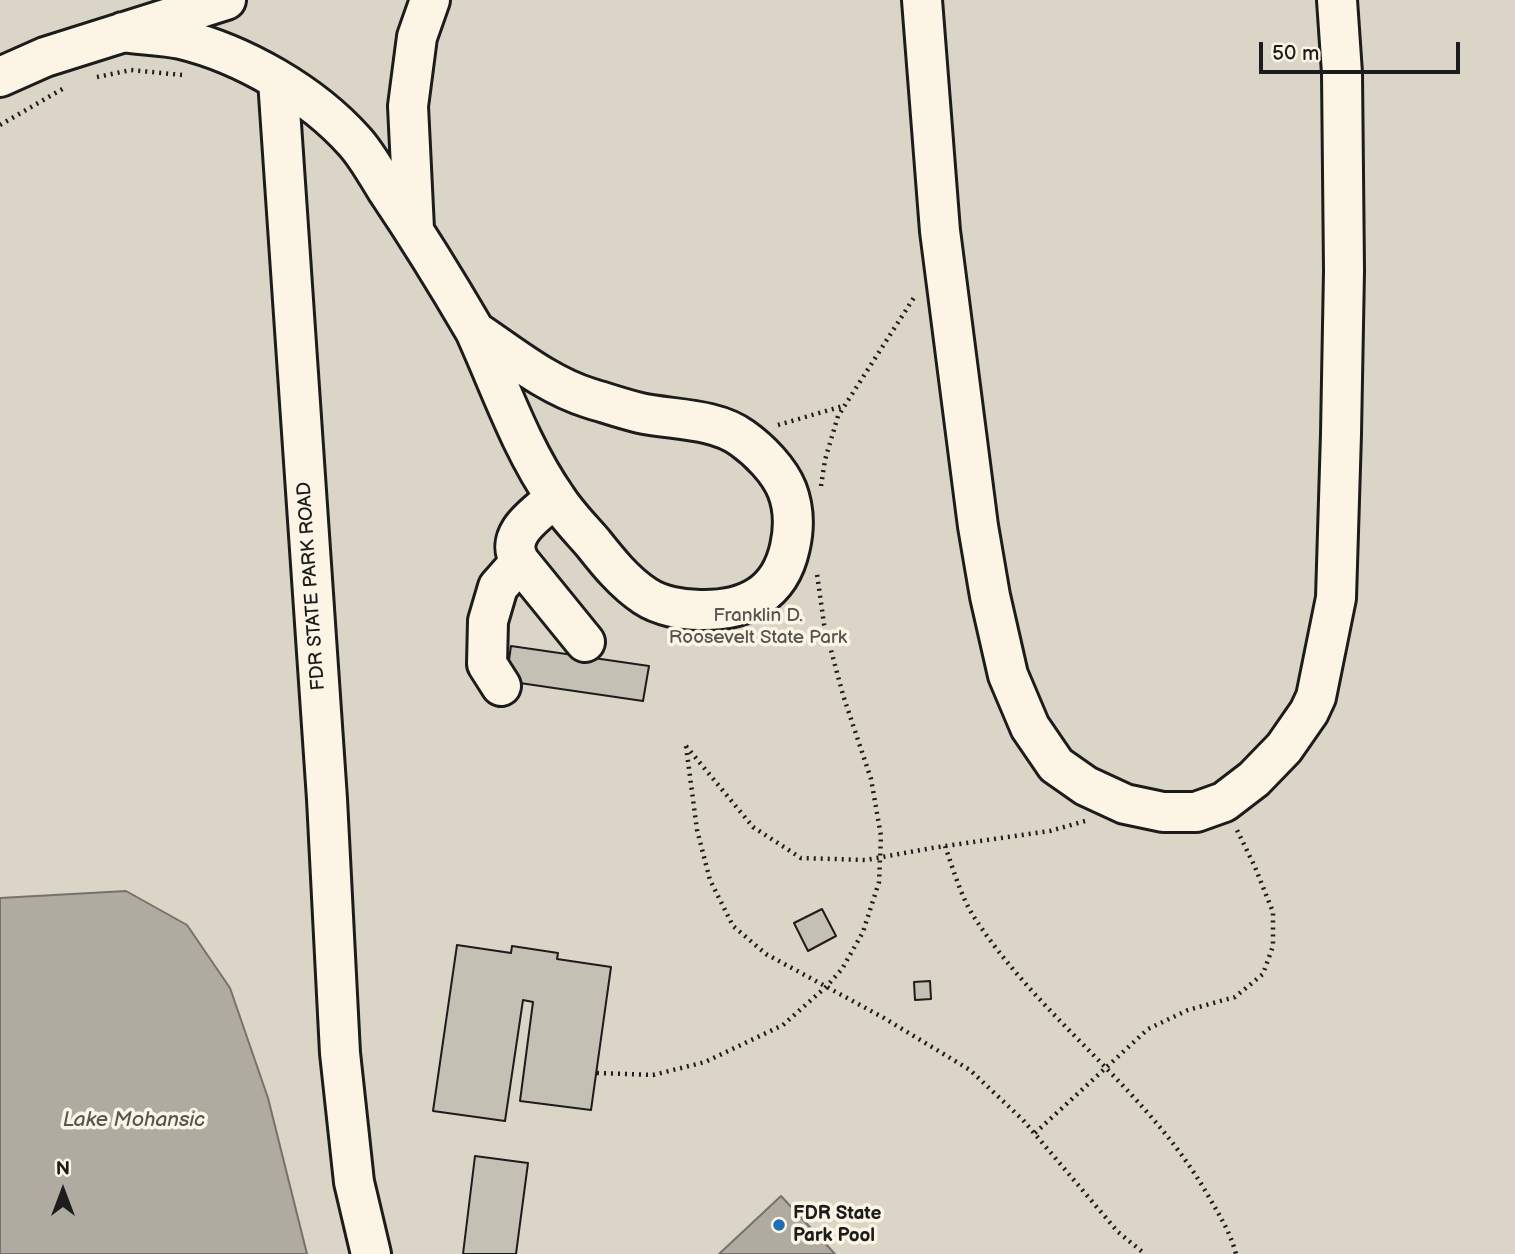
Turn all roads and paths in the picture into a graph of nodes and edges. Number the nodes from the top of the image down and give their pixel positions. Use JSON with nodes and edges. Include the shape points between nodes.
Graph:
{"nodes":[{"id":1,"x":226,"y":0,"type":"edge"},
{"id":2,"x":430,"y":0,"type":"edge"},
{"id":3,"x":922,"y":0,"type":"edge"},
{"id":4,"x":1337,"y":0,"type":"edge"},
{"id":5,"x":123,"y":33,"type":"junction"},
{"id":6,"x":191,"y":76,"type":"dead end"},
{"id":7,"x":0,"y":77,"type":"edge"},
{"id":8,"x":85,"y":80,"type":"dead end"},
{"id":9,"x":278,"y":80,"type":"junction"},
{"id":10,"x":74,"y":82,"type":"dead end"},
{"id":11,"x":0,"y":125,"type":"edge"},
{"id":12,"x":415,"y":231,"type":"junction"},
{"id":13,"x":916,"y":294,"type":"dead end"},
{"id":14,"x":475,"y":331,"type":"junction"},
{"id":15,"x":844,"y":406,"type":"junction"},
{"id":16,"x":768,"y":428,"type":"dead end"},
{"id":17,"x":821,"y":488,"type":"dead end"},
{"id":18,"x":555,"y":498,"type":"junction"},
{"id":19,"x":520,"y":562,"type":"junction"},
{"id":20,"x":816,"y":570,"type":"dead end"},
{"id":21,"x":585,"y":642,"type":"dead end"},
{"id":22,"x":501,"y":686,"type":"dead end"},
{"id":23,"x":1088,"y":820,"type":"dead end"},
{"id":24,"x":1235,"y":825,"type":"dead end"},
{"id":25,"x":946,"y":846,"type":"junction"},
{"id":26,"x":880,"y":856,"type":"junction"},
{"id":27,"x":827,"y":986,"type":"junction"},
{"id":28,"x":1106,"y":1067,"type":"junction"},
{"id":29,"x":597,"y":1073,"type":"dead end"},
{"id":30,"x":1035,"y":1133,"type":"junction"},
{"id":31,"x":371,"y":1254,"type":"edge"},
{"id":32,"x":1145,"y":1254,"type":"edge"},
{"id":33,"x":1236,"y":1254,"type":"edge"}],
"edges":[{"from":1,"to":5,"type":"lane"},
{"from":2,"to":12,"type":"lane","via":[[417,37],[408,106]]},
{"from":3,"to":4,"type":"lane","via":[[940,231],[978,526],[1008,675],[1030,727],[1056,765],[1086,786],[1125,804],[1163,812],[1196,812],[1224,802],[1284,748],[1316,697],[1335,598],[1339,488],[1344,260]]},
{"from":5,"to":7,"type":"lane","via":[[45,57]]},
{"from":5,"to":9,"type":"lane","via":[[180,39],[247,63]]},
{"from":6,"to":8,"type":"path","via":[[131,70]]},
{"from":9,"to":12,"type":"lane","via":[[355,142]]},
{"from":9,"to":31,"type":"lane","name":"FDR STATE PARK ROAD","via":[[340,1053],[354,1182]]},
{"from":10,"to":11,"type":"path"},
{"from":12,"to":14,"type":"lane"},
{"from":13,"to":15,"type":"path"},
{"from":14,"to":18,"type":"lane"},
{"from":14,"to":18,"type":"lane","via":[[543,377],[586,397],[713,425],[741,437],[774,468],[787,489],[793,534],[779,578],[768,591],[735,607],[682,610],[646,597],[617,573]]},
{"from":15,"to":16,"type":"path"},
{"from":15,"to":17,"type":"path","via":[[831,434]]},
{"from":18,"to":19,"type":"lane","via":[[519,531],[514,548]]},
{"from":19,"to":21,"type":"lane"},
{"from":19,"to":22,"type":"lane","via":[[498,587],[488,621],[487,664]]},
{"from":20,"to":26,"type":"path","via":[[832,656],[872,779]]},
{"from":23,"to":25,"type":"path","via":[[1050,831]]},
{"from":24,"to":28,"type":"path","via":[[1273,912],[1273,946],[1262,974],[1235,997],[1188,1010],[1148,1029]]},
{"from":25,"to":26,"type":"path"},
{"from":25,"to":28,"type":"path","via":[[974,918],[1014,971]]},
{"from":26,"to":27,"type":"path","via":[[879,882],[863,932],[842,970]]},
{"from":26,"to":27,"type":"path","via":[[866,860],[801,858],[753,827],[685,746],[706,867],[733,926],[766,954]]},
{"from":27,"to":29,"type":"path","via":[[783,1025],[705,1062],[653,1075]]},
{"from":27,"to":30,"type":"path","via":[[970,1070]]},
{"from":28,"to":30,"type":"path"},
{"from":28,"to":33,"type":"path","via":[[1154,1118],[1196,1174],[1231,1233]]},
{"from":30,"to":32,"type":"path","via":[[1118,1231]]}]}
